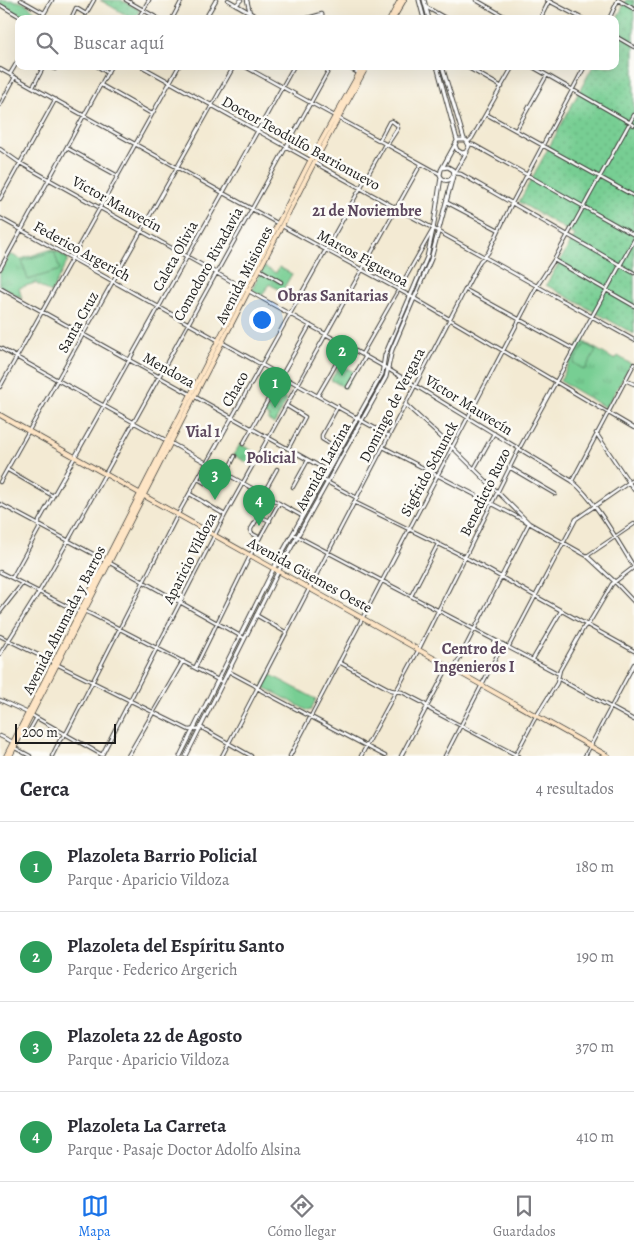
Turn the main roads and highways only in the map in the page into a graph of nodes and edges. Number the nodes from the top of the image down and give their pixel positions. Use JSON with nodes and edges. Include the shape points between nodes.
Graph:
{"nodes":[{"id":1,"x":400,"y":0,"type":"edge"},
{"id":2,"x":404,"y":0,"type":"edge"},
{"id":3,"x":393,"y":15,"type":"edge"},
{"id":4,"x":394,"y":15,"type":"edge"},
{"id":5,"x":363,"y":70,"type":"edge"},
{"id":6,"x":280,"y":225,"type":"junction"},
{"id":7,"x":247,"y":290,"type":"junction"},
{"id":8,"x":0,"y":414,"type":"edge"},
{"id":9,"x":143,"y":495,"type":"junction"},
{"id":10,"x":32,"y":716,"type":"junction"},
{"id":11,"x":6,"y":756,"type":"edge"},
{"id":12,"x":10,"y":756,"type":"edge"},
{"id":13,"x":608,"y":756,"type":"edge"}],
"edges":[{"from":1,"to":3,"type":"main road"},
{"from":2,"to":4,"type":"main road"},
{"from":5,"to":6,"type":"main road","name":"Avenida Misiones"},
{"from":6,"to":7,"type":"main road","name":"Avenida Misiones"},
{"from":6,"to":7,"type":"main road","name":"Avenida Misiones"},
{"from":7,"to":9,"type":"main road","name":"Avenida Misiones"},
{"from":8,"to":9,"type":"main road","name":"Avenida Güemes Oeste"},
{"from":9,"to":10,"type":"main road","name":"Avenida Ahumada y Barros","via":[[54,664]]},
{"from":9,"to":13,"type":"main road","name":"Avenida Güemes Oeste"},
{"from":10,"to":11,"type":"main road","name":"Avenida Ahumada y Barros"},
{"from":10,"to":12,"type":"main road","name":"Avenida Ahumada y Barros"}]}
